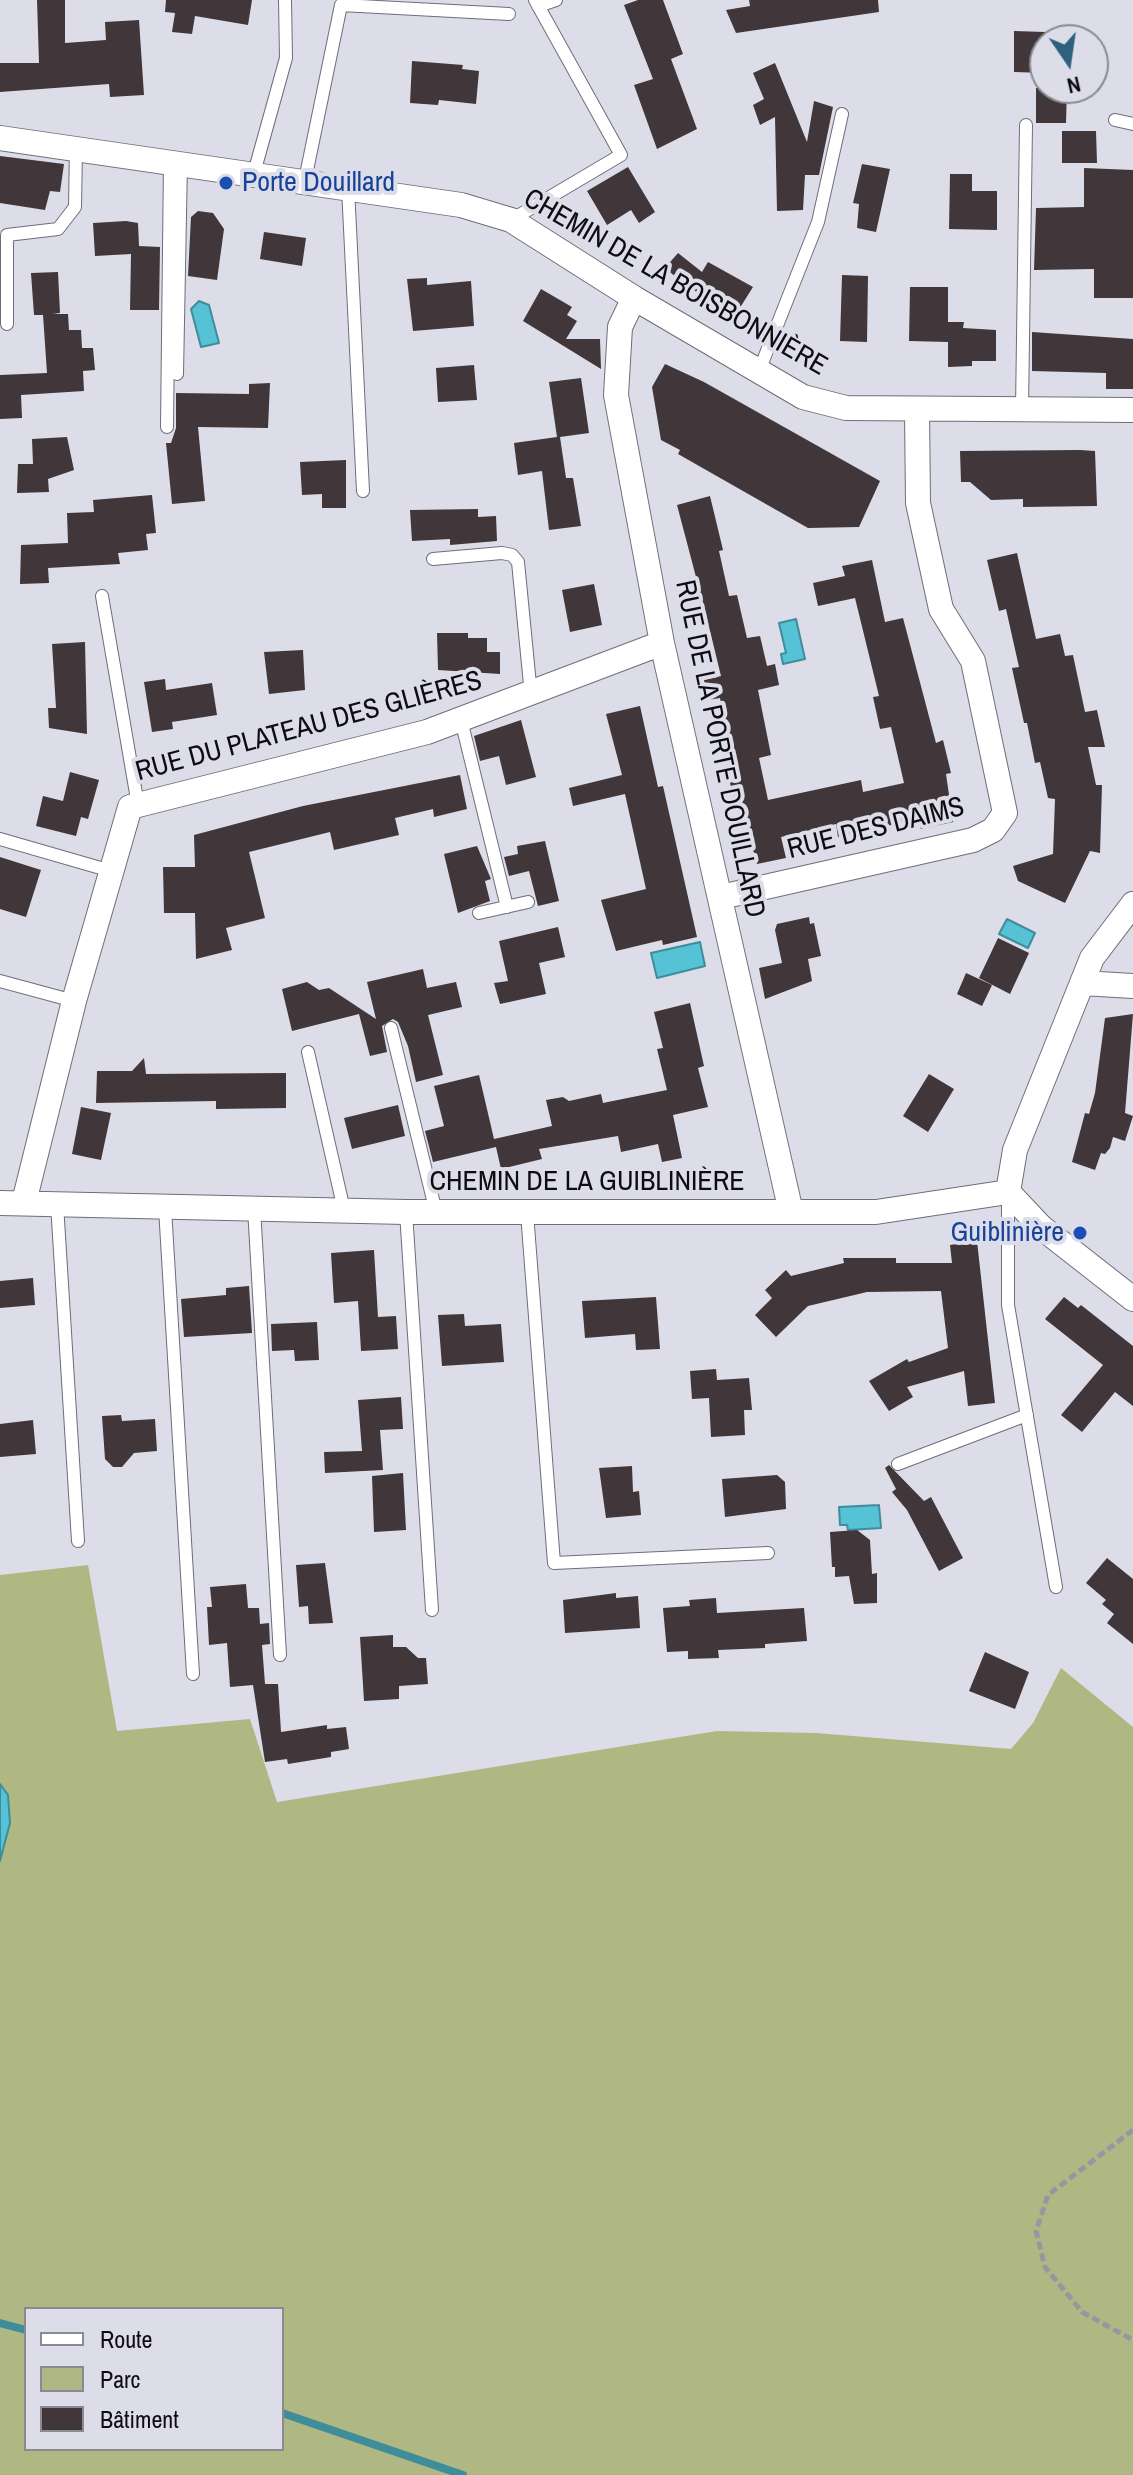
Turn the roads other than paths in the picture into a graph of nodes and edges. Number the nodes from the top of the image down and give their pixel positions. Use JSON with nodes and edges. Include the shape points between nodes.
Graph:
{"nodes":[{"id":1,"x":285,"y":0,"type":"edge"},
{"id":2,"x":556,"y":0,"type":"edge"},
{"id":3,"x":536,"y":3,"type":"edge"},
{"id":4,"x":509,"y":14,"type":"dead end"},
{"id":5,"x":842,"y":114,"type":"dead end"},
{"id":6,"x":1115,"y":120,"type":"dead end"},
{"id":7,"x":1133,"y":124,"type":"edge"},
{"id":8,"x":1026,"y":125,"type":"dead end"},
{"id":9,"x":0,"y":138,"type":"edge"},
{"id":10,"x":76,"y":147,"type":"junction"},
{"id":11,"x":176,"y":162,"type":"junction"},
{"id":12,"x":254,"y":173,"type":"junction"},
{"id":13,"x":305,"y":180,"type":"junction"},
{"id":14,"x":348,"y":188,"type":"junction"},
{"id":15,"x":511,"y":220,"type":"junction"},
{"id":16,"x":634,"y":298,"type":"junction"},
{"id":17,"x":7,"y":324,"type":"dead end"},
{"id":18,"x":759,"y":371,"type":"junction"},
{"id":19,"x":177,"y":374,"type":"dead end"},
{"id":20,"x":1022,"y":409,"type":"junction"},
{"id":21,"x":1133,"y":410,"type":"edge"},
{"id":22,"x":917,"y":411,"type":"junction"},
{"id":23,"x":167,"y":427,"type":"dead end"},
{"id":24,"x":363,"y":491,"type":"dead end"},
{"id":25,"x":433,"y":559,"type":"dead end"},
{"id":26,"x":102,"y":596,"type":"dead end"},
{"id":27,"x":662,"y":643,"type":"junction"},
{"id":28,"x":531,"y":695,"type":"junction"},
{"id":29,"x":461,"y":720,"type":"junction"},
{"id":30,"x":138,"y":805,"type":"junction"},
{"id":31,"x":0,"y":839,"type":"edge"},
{"id":32,"x":111,"y":871,"type":"junction"},
{"id":33,"x":721,"y":897,"type":"junction"},
{"id":34,"x":528,"y":902,"type":"dead end"},
{"id":35,"x":1133,"y":904,"type":"edge"},
{"id":36,"x":507,"y":907,"type":"junction"},
{"id":37,"x":479,"y":913,"type":"dead end"},
{"id":38,"x":0,"y":981,"type":"edge"},
{"id":39,"x":1082,"y":983,"type":"junction"},
{"id":40,"x":1133,"y":986,"type":"edge"},
{"id":41,"x":74,"y":1001,"type":"junction"},
{"id":42,"x":391,"y":1028,"type":"dead end"},
{"id":43,"x":308,"y":1052,"type":"dead end"},
{"id":44,"x":1008,"y":1192,"type":"junction"},
{"id":45,"x":12,"y":1202,"type":"edge"},
{"id":46,"x":57,"y":1204,"type":"junction"},
{"id":47,"x":165,"y":1208,"type":"junction"},
{"id":48,"x":254,"y":1208,"type":"junction"},
{"id":49,"x":344,"y":1210,"type":"junction"},
{"id":50,"x":406,"y":1212,"type":"junction"},
{"id":51,"x":436,"y":1212,"type":"junction"},
{"id":52,"x":791,"y":1212,"type":"junction"},
{"id":53,"x":527,"y":1213,"type":"junction"},
{"id":54,"x":1133,"y":1299,"type":"edge"},
{"id":55,"x":1027,"y":1415,"type":"junction"},
{"id":56,"x":898,"y":1464,"type":"dead end"},
{"id":57,"x":78,"y":1541,"type":"dead end"},
{"id":58,"x":768,"y":1553,"type":"dead end"},
{"id":59,"x":1056,"y":1587,"type":"dead end"},
{"id":60,"x":432,"y":1610,"type":"dead end"},
{"id":61,"x":280,"y":1655,"type":"dead end"},
{"id":62,"x":193,"y":1674,"type":"dead end"}],
"edges":[{"from":1,"to":12,"type":"lane","via":[[286,58]]},
{"from":2,"to":3,"type":"lane"},
{"from":3,"to":15,"type":"lane","via":[[621,155]]},
{"from":4,"to":13,"type":"lane","via":[[341,5]]},
{"from":5,"to":18,"type":"lane","via":[[818,222]]},
{"from":6,"to":7,"type":"lane"},
{"from":8,"to":20,"type":"lane"},
{"from":9,"to":10,"type":"street","name":"CHEMIN DE LA BOISBONNIÈRE"},
{"from":10,"to":11,"type":"street","name":"CHEMIN DE LA BOISBONNIÈRE"},
{"from":10,"to":17,"type":"lane","via":[[75,207],[58,229],[7,235]]},
{"from":11,"to":12,"type":"street","name":"CHEMIN DE LA BOISBONNIÈRE"},
{"from":11,"to":19,"type":"lane"},
{"from":11,"to":23,"type":"lane"},
{"from":12,"to":13,"type":"street","name":"CHEMIN DE LA BOISBONNIÈRE"},
{"from":13,"to":14,"type":"street","name":"CHEMIN DE LA BOISBONNIÈRE"},
{"from":14,"to":15,"type":"street","name":"CHEMIN DE LA BOISBONNIÈRE","via":[[461,205]]},
{"from":14,"to":24,"type":"lane"},
{"from":15,"to":16,"type":"street","name":"CHEMIN DE LA BOISBONNIÈRE"},
{"from":16,"to":18,"type":"street","name":"CHEMIN DE LA BOISBONNIÈRE"},
{"from":16,"to":27,"type":"street","name":"RUE DE LA PORTE DOUILLARD","via":[[620,327],[616,395]]},
{"from":18,"to":22,"type":"street","name":"CHEMIN DE LA BOISBONNIÈRE","via":[[803,397],[846,408]]},
{"from":20,"to":21,"type":"street","name":"CHEMIN DE LA BOISBONNIÈRE"},
{"from":20,"to":22,"type":"street","name":"CHEMIN DE LA BOISBONNIÈRE"},
{"from":22,"to":33,"type":"street","name":"RUE DES DAIMS","via":[[918,503],[941,609],[973,661],[1005,813],[993,830],[973,840]]},
{"from":25,"to":28,"type":"lane","via":[[502,553],[518,562]]},
{"from":26,"to":30,"type":"lane"},
{"from":27,"to":28,"type":"street","name":"RUE DU PLATEAU DES GLIÈRES"},
{"from":27,"to":33,"type":"street","name":"RUE DE LA PORTE DOUILLARD"},
{"from":28,"to":29,"type":"street","name":"RUE DU PLATEAU DES GLIÈRES"},
{"from":29,"to":30,"type":"street","name":"RUE DU PLATEAU DES GLIÈRES"},
{"from":29,"to":36,"type":"lane"},
{"from":30,"to":32,"type":"street","name":"RUE DU PLATEAU DES GLIÈRES","via":[[130,807]]},
{"from":31,"to":32,"type":"lane"},
{"from":32,"to":41,"type":"street","name":"RUE DU PLATEAU DES GLIÈRES"},
{"from":33,"to":52,"type":"street","name":"RUE DE LA PORTE DOUILLARD"},
{"from":34,"to":36,"type":"lane"},
{"from":35,"to":39,"type":"street","via":[[1092,958]]},
{"from":36,"to":37,"type":"lane"},
{"from":38,"to":41,"type":"lane"},
{"from":39,"to":40,"type":"street"},
{"from":39,"to":44,"type":"street","via":[[1015,1150]]},
{"from":41,"to":45,"type":"street","name":"RUE DU PLATEAU DES GLIÈRES"},
{"from":42,"to":51,"type":"lane"},
{"from":43,"to":49,"type":"lane"},
{"from":44,"to":52,"type":"street","name":"CHEMIN DE LA GUIBLINIÈRE","via":[[876,1212]]},
{"from":44,"to":54,"type":"street","via":[[1041,1227]]},
{"from":44,"to":55,"type":"lane","via":[[1008,1305]]},
{"from":45,"to":46,"type":"street","name":"CHEMIN DE LA GUIBLINIÈRE"},
{"from":46,"to":47,"type":"street","name":"CHEMIN DE LA GUIBLINIÈRE"},
{"from":46,"to":57,"type":"lane"},
{"from":47,"to":48,"type":"street","name":"CHEMIN DE LA GUIBLINIÈRE"},
{"from":47,"to":62,"type":"lane"},
{"from":48,"to":49,"type":"street","name":"CHEMIN DE LA GUIBLINIÈRE"},
{"from":48,"to":61,"type":"lane"},
{"from":49,"to":50,"type":"street","name":"CHEMIN DE LA GUIBLINIÈRE"},
{"from":50,"to":51,"type":"street","name":"CHEMIN DE LA GUIBLINIÈRE"},
{"from":50,"to":60,"type":"lane"},
{"from":51,"to":53,"type":"street","name":"CHEMIN DE LA GUIBLINIÈRE"},
{"from":52,"to":53,"type":"street","name":"CHEMIN DE LA GUIBLINIÈRE"},
{"from":53,"to":58,"type":"lane","via":[[554,1563]]},
{"from":55,"to":56,"type":"lane"},
{"from":55,"to":59,"type":"lane"}]}
